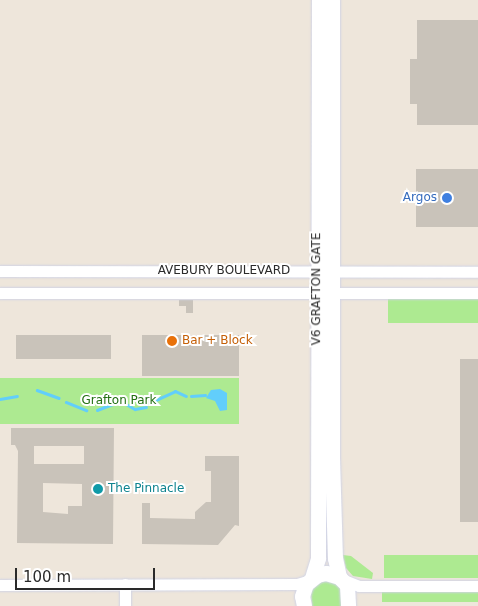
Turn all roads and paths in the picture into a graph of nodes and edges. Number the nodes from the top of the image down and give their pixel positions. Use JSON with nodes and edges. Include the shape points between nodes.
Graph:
{"nodes":[{"id":1,"x":319,"y":0,"type":"edge"},
{"id":2,"x":332,"y":0,"type":"edge"},
{"id":3,"x":324,"y":224,"type":"junction"},
{"id":4,"x":0,"y":271,"type":"edge"},
{"id":5,"x":324,"y":272,"type":"junction"},
{"id":6,"x":478,"y":272,"type":"edge"},
{"id":7,"x":0,"y":293,"type":"edge"},
{"id":8,"x":478,"y":293,"type":"edge"},
{"id":9,"x":316,"y":294,"type":"junction"},
{"id":10,"x":333,"y":294,"type":"junction"},
{"id":11,"x":340,"y":578,"type":"junction"},
{"id":12,"x":311,"y":579,"type":"junction"},
{"id":13,"x":124,"y":584,"type":"junction"},
{"id":14,"x":0,"y":585,"type":"edge"},
{"id":15,"x":478,"y":586,"type":"edge"},
{"id":16,"x":125,"y":606,"type":"edge"},
{"id":17,"x":304,"y":606,"type":"edge"},
{"id":18,"x":348,"y":606,"type":"edge"}],
"edges":[{"from":1,"to":3,"type":"street","name":"V6 GRAFTON GATE"},
{"from":2,"to":3,"type":"street","name":"V6 GRAFTON GATE"},
{"from":3,"to":5,"type":"street","name":"V6 GRAFTON GATE"},
{"from":4,"to":5,"type":"street","name":"AVEBURY BOULEVARD"},
{"from":5,"to":6,"type":"street","name":"AVEBURY BOULEVARD"},
{"from":5,"to":9,"type":"street","name":"V6 GRAFTON GATE"},
{"from":5,"to":10,"type":"street","name":"V6 GRAFTON GATE"},
{"from":7,"to":9,"type":"street","name":"AVEBURY BOULEVARD"},
{"from":8,"to":10,"type":"street","name":"AVEBURY BOULEVARD"},
{"from":9,"to":10,"type":"street","name":"AVEBURY BOULEVARD"},
{"from":9,"to":12,"type":"street","name":"V6 GRAFTON GATE","via":[[318,558]]},
{"from":10,"to":11,"type":"street","name":"V6 GRAFTON GATE","via":[[332,458],[335,558]]},
{"from":11,"to":12,"type":"street","via":[[326,574]]},
{"from":11,"to":15,"type":"street","via":[[364,586]]},
{"from":11,"to":18,"type":"street","name":"V6 GRAFTON GATE","via":[[350,593]]},
{"from":12,"to":13,"type":"street","via":[[297,584]]},
{"from":12,"to":17,"type":"street","name":"V6 GRAFTON GATE","via":[[304,590]]},
{"from":13,"to":14,"type":"street"},
{"from":13,"to":16,"type":"street"}]}
